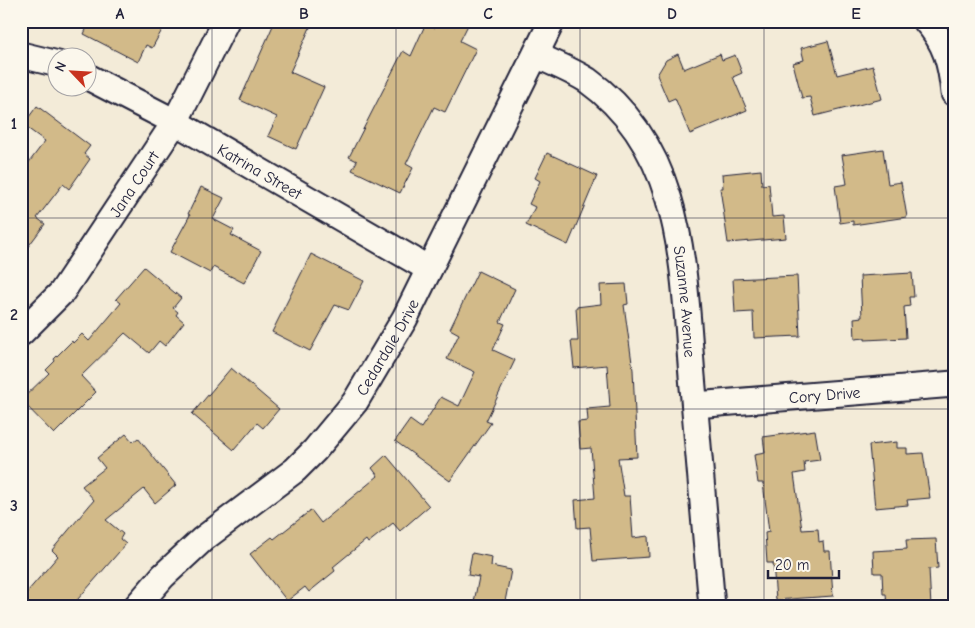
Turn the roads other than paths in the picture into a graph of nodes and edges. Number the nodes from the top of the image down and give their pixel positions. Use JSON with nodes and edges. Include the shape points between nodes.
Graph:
{"nodes":[{"id":1,"x":226,"y":21,"type":"edge"},
{"id":2,"x":552,"y":21,"type":"edge"},
{"id":3,"x":926,"y":21,"type":"edge"},
{"id":4,"x":21,"y":55,"type":"edge"},
{"id":5,"x":536,"y":55,"type":"junction"},
{"id":6,"x":48,"y":62,"type":"edge"},
{"id":7,"x":98,"y":82,"type":"edge"},
{"id":8,"x":954,"y":94,"type":"edge"},
{"id":9,"x":175,"y":122,"type":"junction"},
{"id":10,"x":429,"y":269,"type":"junction"},
{"id":11,"x":21,"y":333,"type":"edge"},
{"id":12,"x":954,"y":384,"type":"edge"},
{"id":13,"x":695,"y":405,"type":"junction"},
{"id":14,"x":136,"y":607,"type":"edge"},
{"id":15,"x":712,"y":607,"type":"edge"}],
"edges":[{"from":1,"to":9,"type":"street","name":"Jana Court"},
{"from":2,"to":5,"type":"street","name":"Cedardale Drive"},
{"from":3,"to":8,"type":"street","via":[[948,53]]},
{"from":4,"to":6,"type":"street"},
{"from":5,"to":10,"type":"street","name":"Cedardale Drive"},
{"from":5,"to":13,"type":"street","name":"Suzanne Avenue","via":[[585,79],[616,106],[642,140],[663,179],[679,239]]},
{"from":7,"to":9,"type":"street","name":"Katrina Street"},
{"from":9,"to":10,"type":"street","name":"Katrina Street"},
{"from":9,"to":11,"type":"street","name":"Jana Court","via":[[62,292]]},
{"from":10,"to":14,"type":"street","name":"Cedardale Drive","via":[[373,374],[355,402],[315,450],[273,488],[203,539]]},
{"from":12,"to":13,"type":"street","name":"Cory Drive"},
{"from":13,"to":15,"type":"street","name":"Suzanne Avenue"}]}
